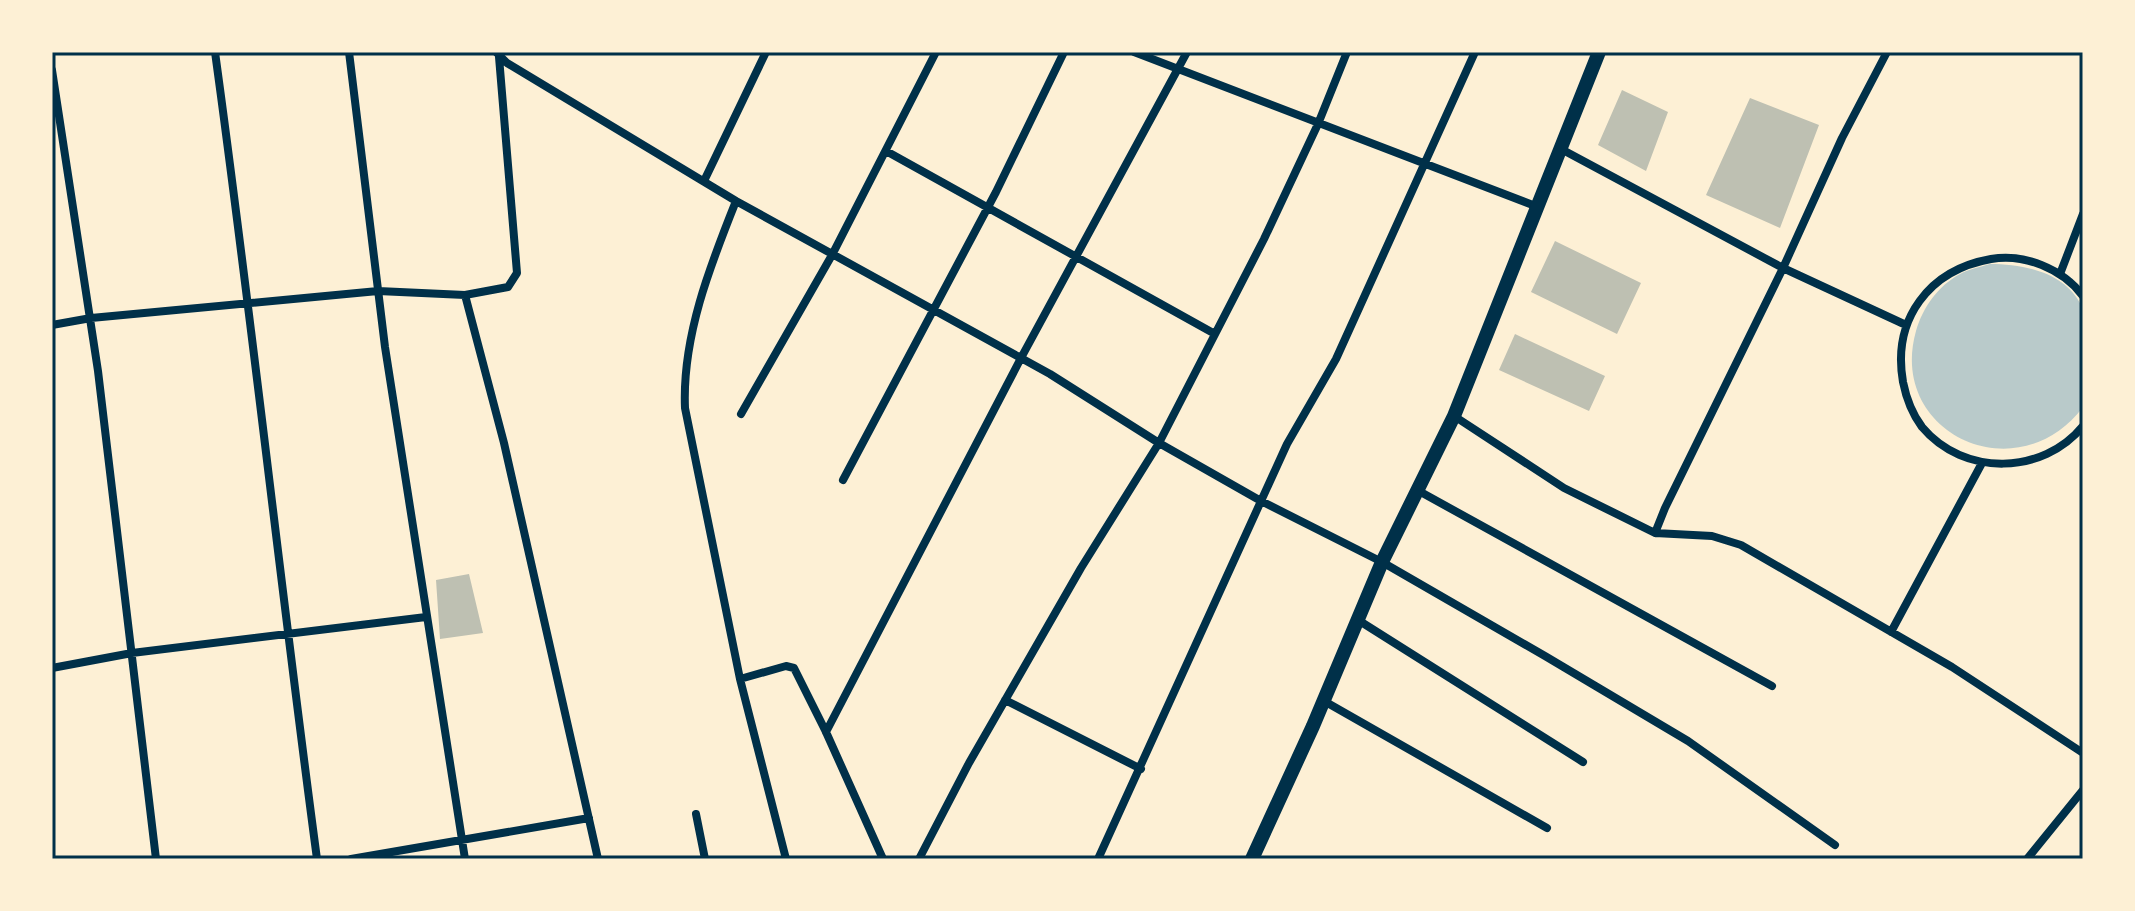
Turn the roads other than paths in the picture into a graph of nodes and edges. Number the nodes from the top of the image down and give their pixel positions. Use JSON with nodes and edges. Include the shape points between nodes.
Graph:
{"nodes":[{"id":1,"x":215,"y":52,"type":"edge"},
{"id":2,"x":349,"y":52,"type":"edge"},
{"id":3,"x":766,"y":52,"type":"edge"},
{"id":4,"x":936,"y":52,"type":"edge"},
{"id":5,"x":1064,"y":52,"type":"edge"},
{"id":6,"x":1134,"y":52,"type":"edge"},
{"id":7,"x":1187,"y":52,"type":"edge"},
{"id":8,"x":1347,"y":52,"type":"edge"},
{"id":9,"x":1475,"y":52,"type":"edge"},
{"id":10,"x":1599,"y":52,"type":"edge"},
{"id":11,"x":1887,"y":52,"type":"edge"},
{"id":12,"x":497,"y":54,"type":"edge"},
{"id":13,"x":1178,"y":68,"type":"junction"},
{"id":14,"x":52,"y":70,"type":"edge"},
{"id":15,"x":1318,"y":124,"type":"junction"},
{"id":16,"x":1561,"y":149,"type":"junction"},
{"id":17,"x":886,"y":151,"type":"junction"},
{"id":18,"x":1425,"y":163,"type":"junction"},
{"id":19,"x":704,"y":181,"type":"junction"},
{"id":20,"x":736,"y":201,"type":"junction"},
{"id":21,"x":1538,"y":207,"type":"junction"},
{"id":22,"x":987,"y":208,"type":"junction"},
{"id":23,"x":2083,"y":214,"type":"edge"},
{"id":24,"x":832,"y":255,"type":"junction"},
{"id":25,"x":1076,"y":255,"type":"junction"},
{"id":26,"x":1783,"y":268,"type":"junction"},
{"id":27,"x":2060,"y":274,"type":"junction"},
{"id":28,"x":378,"y":291,"type":"junction"},
{"id":29,"x":465,"y":295,"type":"junction"},
{"id":30,"x":2083,"y":296,"type":"edge"},
{"id":31,"x":248,"y":302,"type":"junction"},
{"id":32,"x":933,"y":310,"type":"junction"},
{"id":33,"x":91,"y":318,"type":"junction"},
{"id":34,"x":52,"y":325,"type":"edge"},
{"id":35,"x":1906,"y":325,"type":"junction"},
{"id":36,"x":1215,"y":334,"type":"junction"},
{"id":37,"x":1021,"y":358,"type":"junction"},
{"id":38,"x":741,"y":414,"type":"dead end"},
{"id":39,"x":1454,"y":416,"type":"junction"},
{"id":40,"x":2083,"y":426,"type":"edge"},
{"id":41,"x":1159,"y":443,"type":"junction"},
{"id":42,"x":1982,"y":463,"type":"junction"},
{"id":43,"x":843,"y":480,"type":"dead end"},
{"id":44,"x":1417,"y":490,"type":"junction"},
{"id":45,"x":1261,"y":501,"type":"junction"},
{"id":46,"x":1655,"y":533,"type":"junction"},
{"id":47,"x":1382,"y":562,"type":"junction"},
{"id":48,"x":426,"y":617,"type":"junction"},
{"id":49,"x":1358,"y":620,"type":"junction"},
{"id":50,"x":1891,"y":632,"type":"junction"},
{"id":51,"x":287,"y":633,"type":"junction"},
{"id":52,"x":132,"y":653,"type":"junction"},
{"id":53,"x":52,"y":668,"type":"edge"},
{"id":54,"x":740,"y":679,"type":"junction"},
{"id":55,"x":1772,"y":686,"type":"dead end"},
{"id":56,"x":1005,"y":700,"type":"junction"},
{"id":57,"x":1324,"y":701,"type":"junction"},
{"id":58,"x":826,"y":732,"type":"junction"},
{"id":59,"x":2083,"y":753,"type":"edge"},
{"id":60,"x":1583,"y":762,"type":"dead end"},
{"id":61,"x":1141,"y":769,"type":"junction"},
{"id":62,"x":2083,"y":790,"type":"edge"},
{"id":63,"x":696,"y":814,"type":"dead end"},
{"id":64,"x":589,"y":818,"type":"junction"},
{"id":65,"x":1547,"y":828,"type":"dead end"},
{"id":66,"x":462,"y":839,"type":"junction"},
{"id":67,"x":1835,"y":845,"type":"dead end"},
{"id":68,"x":156,"y":859,"type":"edge"},
{"id":69,"x":317,"y":859,"type":"edge"},
{"id":70,"x":351,"y":859,"type":"edge"},
{"id":71,"x":465,"y":859,"type":"edge"},
{"id":72,"x":598,"y":859,"type":"edge"},
{"id":73,"x":705,"y":859,"type":"edge"},
{"id":74,"x":786,"y":859,"type":"edge"},
{"id":75,"x":883,"y":859,"type":"edge"},
{"id":76,"x":919,"y":859,"type":"edge"},
{"id":77,"x":1098,"y":859,"type":"edge"},
{"id":78,"x":1252,"y":859,"type":"edge"},
{"id":79,"x":2027,"y":859,"type":"edge"}],
"edges":[{"from":1,"to":31,"type":"street"},
{"from":2,"to":28,"type":"street"},
{"from":3,"to":19,"type":"street"},
{"from":4,"to":17,"type":"street"},
{"from":5,"to":22,"type":"street"},
{"from":6,"to":13,"type":"street"},
{"from":7,"to":13,"type":"street"},
{"from":8,"to":15,"type":"street"},
{"from":9,"to":18,"type":"street"},
{"from":10,"to":16,"type":"street"},
{"from":11,"to":26,"type":"street"},
{"from":12,"to":19,"type":"street"},
{"from":12,"to":29,"type":"street","via":[[517,273],[501,290]]},
{"from":13,"to":15,"type":"street"},
{"from":13,"to":25,"type":"street"},
{"from":14,"to":33,"type":"street"},
{"from":15,"to":18,"type":"street"},
{"from":15,"to":36,"type":"street"},
{"from":16,"to":21,"type":"street"},
{"from":16,"to":26,"type":"street"},
{"from":17,"to":22,"type":"street"},
{"from":17,"to":24,"type":"street"},
{"from":18,"to":21,"type":"street"},
{"from":18,"to":45,"type":"street","via":[[1336,359]]},
{"from":19,"to":20,"type":"street"},
{"from":20,"to":24,"type":"street"},
{"from":20,"to":54,"type":"street","via":[[708,274],[683,375],[685,408]]},
{"from":21,"to":39,"type":"street"},
{"from":22,"to":25,"type":"street"},
{"from":22,"to":32,"type":"street"},
{"from":23,"to":27,"type":"street"},
{"from":24,"to":32,"type":"street"},
{"from":24,"to":38,"type":"street"},
{"from":25,"to":36,"type":"street"},
{"from":25,"to":37,"type":"street"},
{"from":26,"to":35,"type":"street"},
{"from":26,"to":46,"type":"street"},
{"from":27,"to":30,"type":"street"},
{"from":27,"to":35,"type":"street","via":[[2031,261],[2001,257],[1970,262],[1943,276],[1920,298]]},
{"from":28,"to":29,"type":"street"},
{"from":28,"to":31,"type":"street"},
{"from":28,"to":48,"type":"street"},
{"from":29,"to":64,"type":"street"},
{"from":31,"to":33,"type":"street"},
{"from":31,"to":51,"type":"street"},
{"from":32,"to":37,"type":"street"},
{"from":32,"to":43,"type":"street"},
{"from":33,"to":34,"type":"street"},
{"from":33,"to":52,"type":"street"},
{"from":35,"to":42,"type":"street","via":[[1899,360],[1905,395],[1922,426],[1949,450]]},
{"from":36,"to":41,"type":"street"},
{"from":37,"to":41,"type":"street"},
{"from":37,"to":58,"type":"street"},
{"from":39,"to":44,"type":"street"},
{"from":39,"to":46,"type":"street","via":[[1564,488]]},
{"from":40,"to":42,"type":"street","via":[[2044,457],[2014,465]]},
{"from":41,"to":45,"type":"street"},
{"from":41,"to":56,"type":"street"},
{"from":42,"to":50,"type":"street"},
{"from":44,"to":47,"type":"street"},
{"from":44,"to":55,"type":"street"},
{"from":45,"to":47,"type":"street"},
{"from":45,"to":61,"type":"street"},
{"from":46,"to":50,"type":"street","via":[[1712,536],[1741,545]]},
{"from":47,"to":49,"type":"street"},
{"from":47,"to":67,"type":"street","via":[[1688,741]]},
{"from":48,"to":51,"type":"street"},
{"from":48,"to":66,"type":"street"},
{"from":49,"to":57,"type":"street"},
{"from":49,"to":60,"type":"street"},
{"from":50,"to":59,"type":"street"},
{"from":51,"to":52,"type":"street"},
{"from":51,"to":69,"type":"street"},
{"from":52,"to":53,"type":"street"},
{"from":52,"to":68,"type":"street"},
{"from":54,"to":58,"type":"street","via":[[794,668]]},
{"from":54,"to":74,"type":"street"},
{"from":56,"to":61,"type":"street"},
{"from":56,"to":76,"type":"street"},
{"from":57,"to":65,"type":"street"},
{"from":57,"to":78,"type":"street"},
{"from":58,"to":75,"type":"street"},
{"from":61,"to":77,"type":"street"},
{"from":62,"to":79,"type":"street"},
{"from":63,"to":73,"type":"street"},
{"from":64,"to":66,"type":"street"},
{"from":64,"to":72,"type":"street"},
{"from":66,"to":70,"type":"street"},
{"from":66,"to":71,"type":"street"}]}
